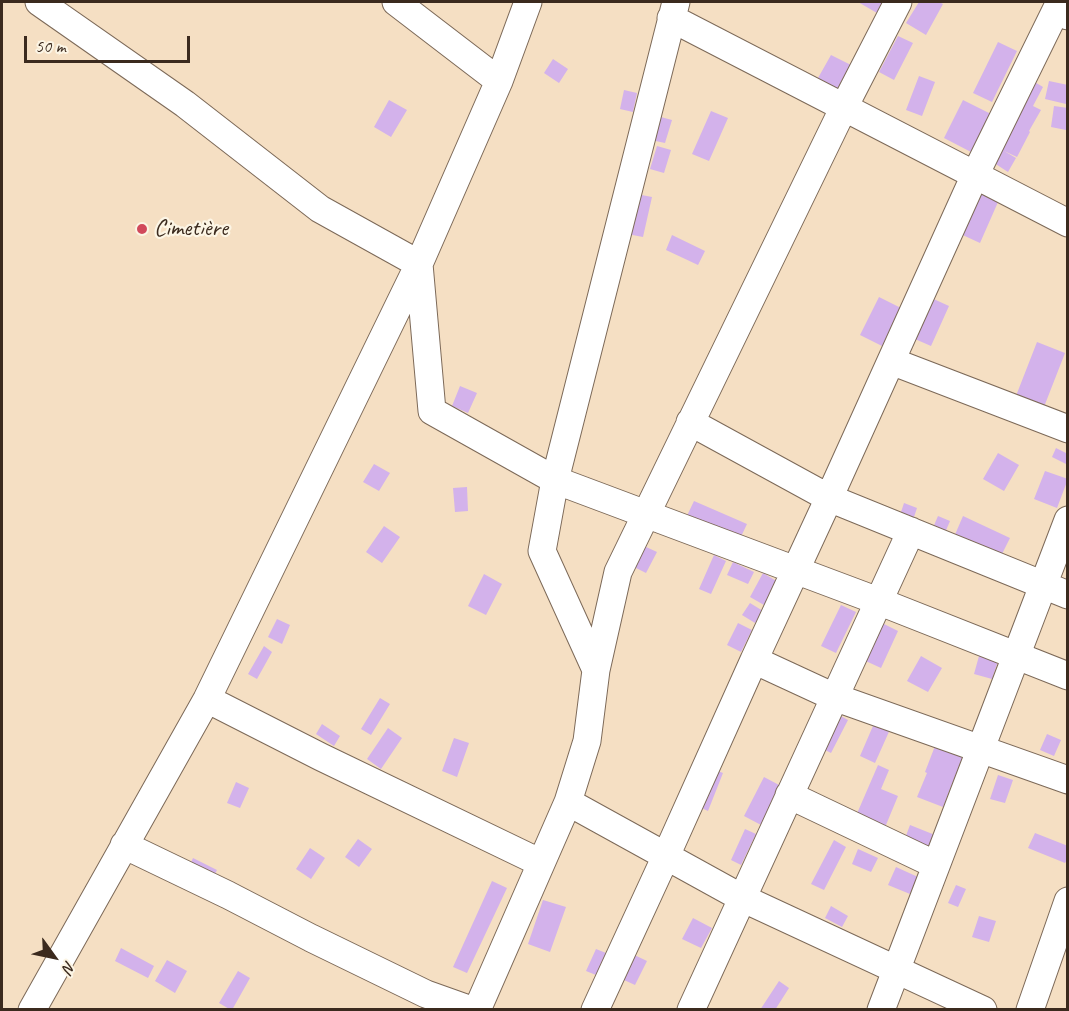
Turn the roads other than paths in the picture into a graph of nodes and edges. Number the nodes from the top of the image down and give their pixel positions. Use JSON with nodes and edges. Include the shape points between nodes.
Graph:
{"nodes":[{"id":1,"x":39,"y":2,"type":"edge"},
{"id":2,"x":396,"y":2,"type":"edge"},
{"id":3,"x":528,"y":2,"type":"edge"},
{"id":4,"x":898,"y":2,"type":"edge"},
{"id":5,"x":1061,"y":7,"type":"edge"},
{"id":6,"x":673,"y":10,"type":"edge"},
{"id":7,"x":500,"y":81,"type":"junction"},
{"id":8,"x":844,"y":107,"type":"junction"},
{"id":9,"x":975,"y":175,"type":"junction"},
{"id":10,"x":1068,"y":223,"type":"edge"},
{"id":11,"x":419,"y":264,"type":"junction"},
{"id":12,"x":891,"y":361,"type":"junction"},
{"id":13,"x":690,"y":422,"type":"junction"},
{"id":14,"x":1068,"y":429,"type":"edge"},
{"id":15,"x":555,"y":480,"type":"junction"},
{"id":16,"x":830,"y":498,"type":"junction"},
{"id":17,"x":646,"y":514,"type":"junction"},
{"id":18,"x":1068,"y":520,"type":"edge"},
{"id":19,"x":911,"y":531,"type":"junction"},
{"id":20,"x":796,"y":570,"type":"junction"},
{"id":21,"x":1043,"y":585,"type":"junction"},
{"id":22,"x":1068,"y":595,"type":"edge"},
{"id":23,"x":878,"y":601,"type":"junction"},
{"id":24,"x":1016,"y":656,"type":"junction"},
{"id":25,"x":754,"y":660,"type":"junction"},
{"id":26,"x":596,"y":670,"type":"junction"},
{"id":27,"x":1068,"y":676,"type":"edge"},
{"id":28,"x":834,"y":698,"type":"junction"},
{"id":29,"x":207,"y":699,"type":"junction"},
{"id":30,"x":980,"y":750,"type":"junction"},
{"id":31,"x":1068,"y":780,"type":"edge"},
{"id":32,"x":789,"y":795,"type":"junction"},
{"id":33,"x":568,"y":802,"type":"junction"},
{"id":34,"x":124,"y":845,"type":"junction"},
{"id":35,"x":666,"y":856,"type":"junction"},
{"id":36,"x":541,"y":863,"type":"junction"},
{"id":37,"x":936,"y":865,"type":"junction"},
{"id":38,"x":742,"y":898,"type":"junction"},
{"id":39,"x":1068,"y":901,"type":"edge"},
{"id":40,"x":896,"y":970,"type":"junction"},
{"id":41,"x":32,"y":1010,"type":"edge"},
{"id":42,"x":471,"y":1010,"type":"edge"},
{"id":43,"x":477,"y":1010,"type":"edge"},
{"id":44,"x":595,"y":1010,"type":"edge"},
{"id":45,"x":691,"y":1010,"type":"edge"},
{"id":46,"x":881,"y":1010,"type":"edge"},
{"id":47,"x":983,"y":1010,"type":"edge"},
{"id":48,"x":1030,"y":1010,"type":"edge"}],
"edges":[{"from":1,"to":11,"type":"street","via":[[185,104],[320,209]]},
{"from":2,"to":7,"type":"street"},
{"from":3,"to":7,"type":"street"},
{"from":4,"to":8,"type":"street"},
{"from":5,"to":9,"type":"street"},
{"from":6,"to":8,"type":"street"},
{"from":6,"to":15,"type":"street"},
{"from":7,"to":11,"type":"street"},
{"from":8,"to":9,"type":"street"},
{"from":8,"to":13,"type":"street"},
{"from":9,"to":10,"type":"street"},
{"from":9,"to":12,"type":"street"},
{"from":11,"to":15,"type":"street","via":[[432,411]]},
{"from":11,"to":29,"type":"street"},
{"from":12,"to":14,"type":"street"},
{"from":12,"to":16,"type":"street"},
{"from":13,"to":16,"type":"street"},
{"from":13,"to":17,"type":"street"},
{"from":15,"to":17,"type":"street"},
{"from":15,"to":26,"type":"street","via":[[542,551]]},
{"from":16,"to":19,"type":"street"},
{"from":16,"to":20,"type":"street"},
{"from":17,"to":20,"type":"street"},
{"from":17,"to":26,"type":"street","via":[[618,572]]},
{"from":18,"to":21,"type":"street"},
{"from":19,"to":21,"type":"street"},
{"from":19,"to":23,"type":"street"},
{"from":20,"to":23,"type":"street"},
{"from":20,"to":25,"type":"street"},
{"from":21,"to":22,"type":"street"},
{"from":21,"to":24,"type":"street"},
{"from":23,"to":24,"type":"street"},
{"from":23,"to":28,"type":"street"},
{"from":24,"to":27,"type":"street"},
{"from":24,"to":30,"type":"street"},
{"from":25,"to":28,"type":"street"},
{"from":25,"to":35,"type":"street"},
{"from":26,"to":33,"type":"street","via":[[587,741]]},
{"from":28,"to":30,"type":"street"},
{"from":28,"to":32,"type":"street"},
{"from":29,"to":34,"type":"street"},
{"from":29,"to":36,"type":"street"},
{"from":30,"to":31,"type":"street"},
{"from":30,"to":37,"type":"street"},
{"from":32,"to":37,"type":"street"},
{"from":32,"to":38,"type":"street"},
{"from":33,"to":35,"type":"street"},
{"from":33,"to":36,"type":"street"},
{"from":34,"to":41,"type":"street"},
{"from":34,"to":42,"type":"street","via":[[426,994]]},
{"from":35,"to":38,"type":"street"},
{"from":35,"to":44,"type":"street"},
{"from":36,"to":43,"type":"street"},
{"from":37,"to":40,"type":"street"},
{"from":38,"to":40,"type":"street"},
{"from":38,"to":45,"type":"street"},
{"from":39,"to":48,"type":"street"},
{"from":40,"to":46,"type":"street"},
{"from":40,"to":47,"type":"street"}]}
